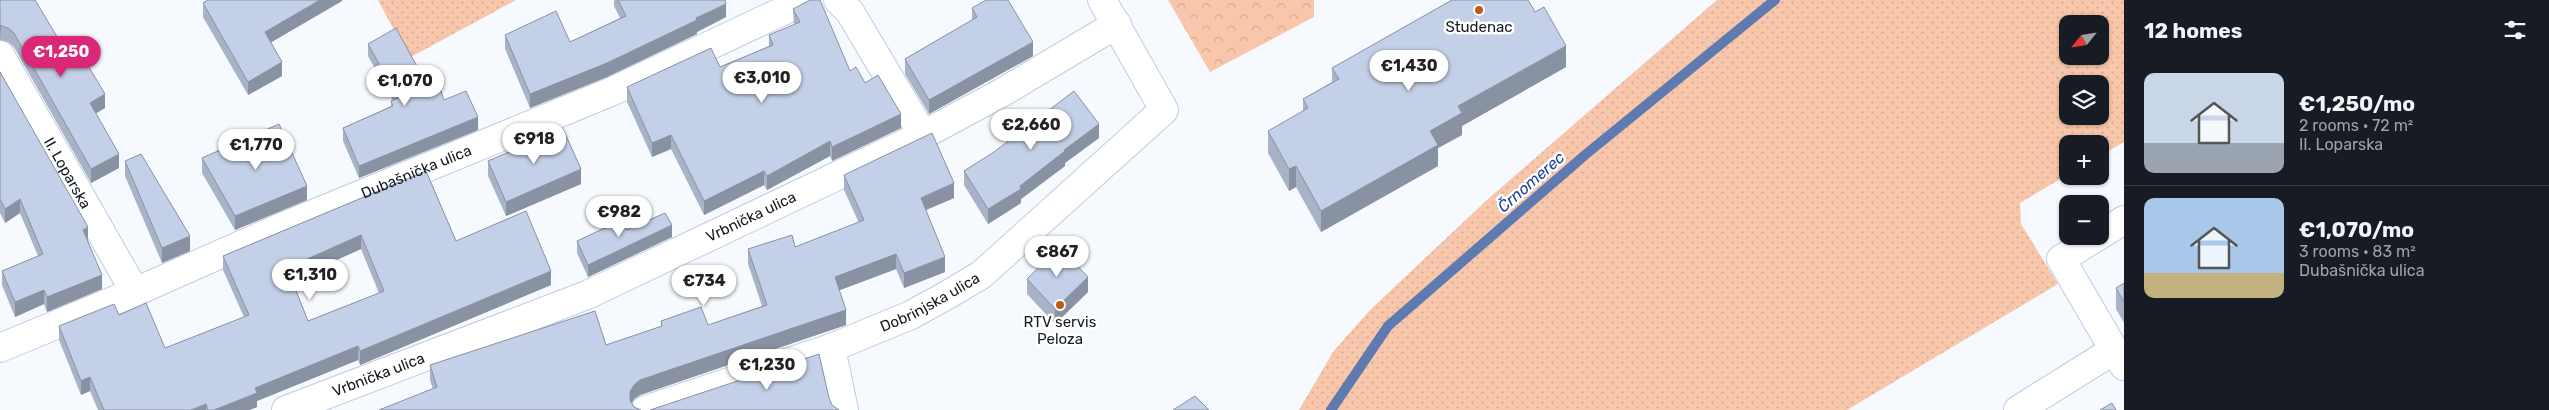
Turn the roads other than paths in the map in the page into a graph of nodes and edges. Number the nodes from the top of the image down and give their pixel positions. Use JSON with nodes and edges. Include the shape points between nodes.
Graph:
{"nodes":[{"id":1,"x":806,"y":0,"type":"edge"},
{"id":2,"x":838,"y":0,"type":"edge"},
{"id":3,"x":1102,"y":0,"type":"edge"},
{"id":4,"x":1117,"y":24,"type":"junction"},
{"id":5,"x":0,"y":55,"type":"edge"},
{"id":6,"x":923,"y":135,"type":"junction"},
{"id":7,"x":2124,"y":220,"type":"edge"},
{"id":8,"x":2109,"y":230,"type":"edge"},
{"id":9,"x":2085,"y":245,"type":"edge"},
{"id":10,"x":135,"y":292,"type":"junction"},
{"id":11,"x":0,"y":348,"type":"edge"},
{"id":12,"x":830,"y":348,"type":"junction"},
{"id":13,"x":2119,"y":358,"type":"edge"},
{"id":14,"x":286,"y":410,"type":"edge"},
{"id":15,"x":645,"y":410,"type":"edge"},
{"id":16,"x":844,"y":410,"type":"edge"},
{"id":17,"x":2018,"y":410,"type":"edge"}],
"edges":[{"from":1,"to":10,"type":"street","name":"Dubašnička ulica","via":[[613,91],[276,229]]},
{"from":2,"to":6,"type":"street","via":[[850,12]]},
{"from":3,"to":4,"type":"street"},
{"from":4,"to":6,"type":"street","name":"Vrbnička ulica"},
{"from":4,"to":12,"type":"street","name":"Dobrinjska ulica","via":[[1164,110],[981,275],[910,315]]},
{"from":5,"to":10,"type":"street","name":"II. Loparska"},
{"from":6,"to":14,"type":"street","name":"Vrbnička ulica","via":[[587,295]]},
{"from":7,"to":8,"type":"street"},
{"from":9,"to":13,"type":"street","via":[[2062,259]]},
{"from":10,"to":11,"type":"street","name":"Dubašnička ulica"},
{"from":12,"to":15,"type":"street","name":"Dobrinjska ulica"},
{"from":12,"to":16,"type":"street"},
{"from":13,"to":17,"type":"street"}]}
